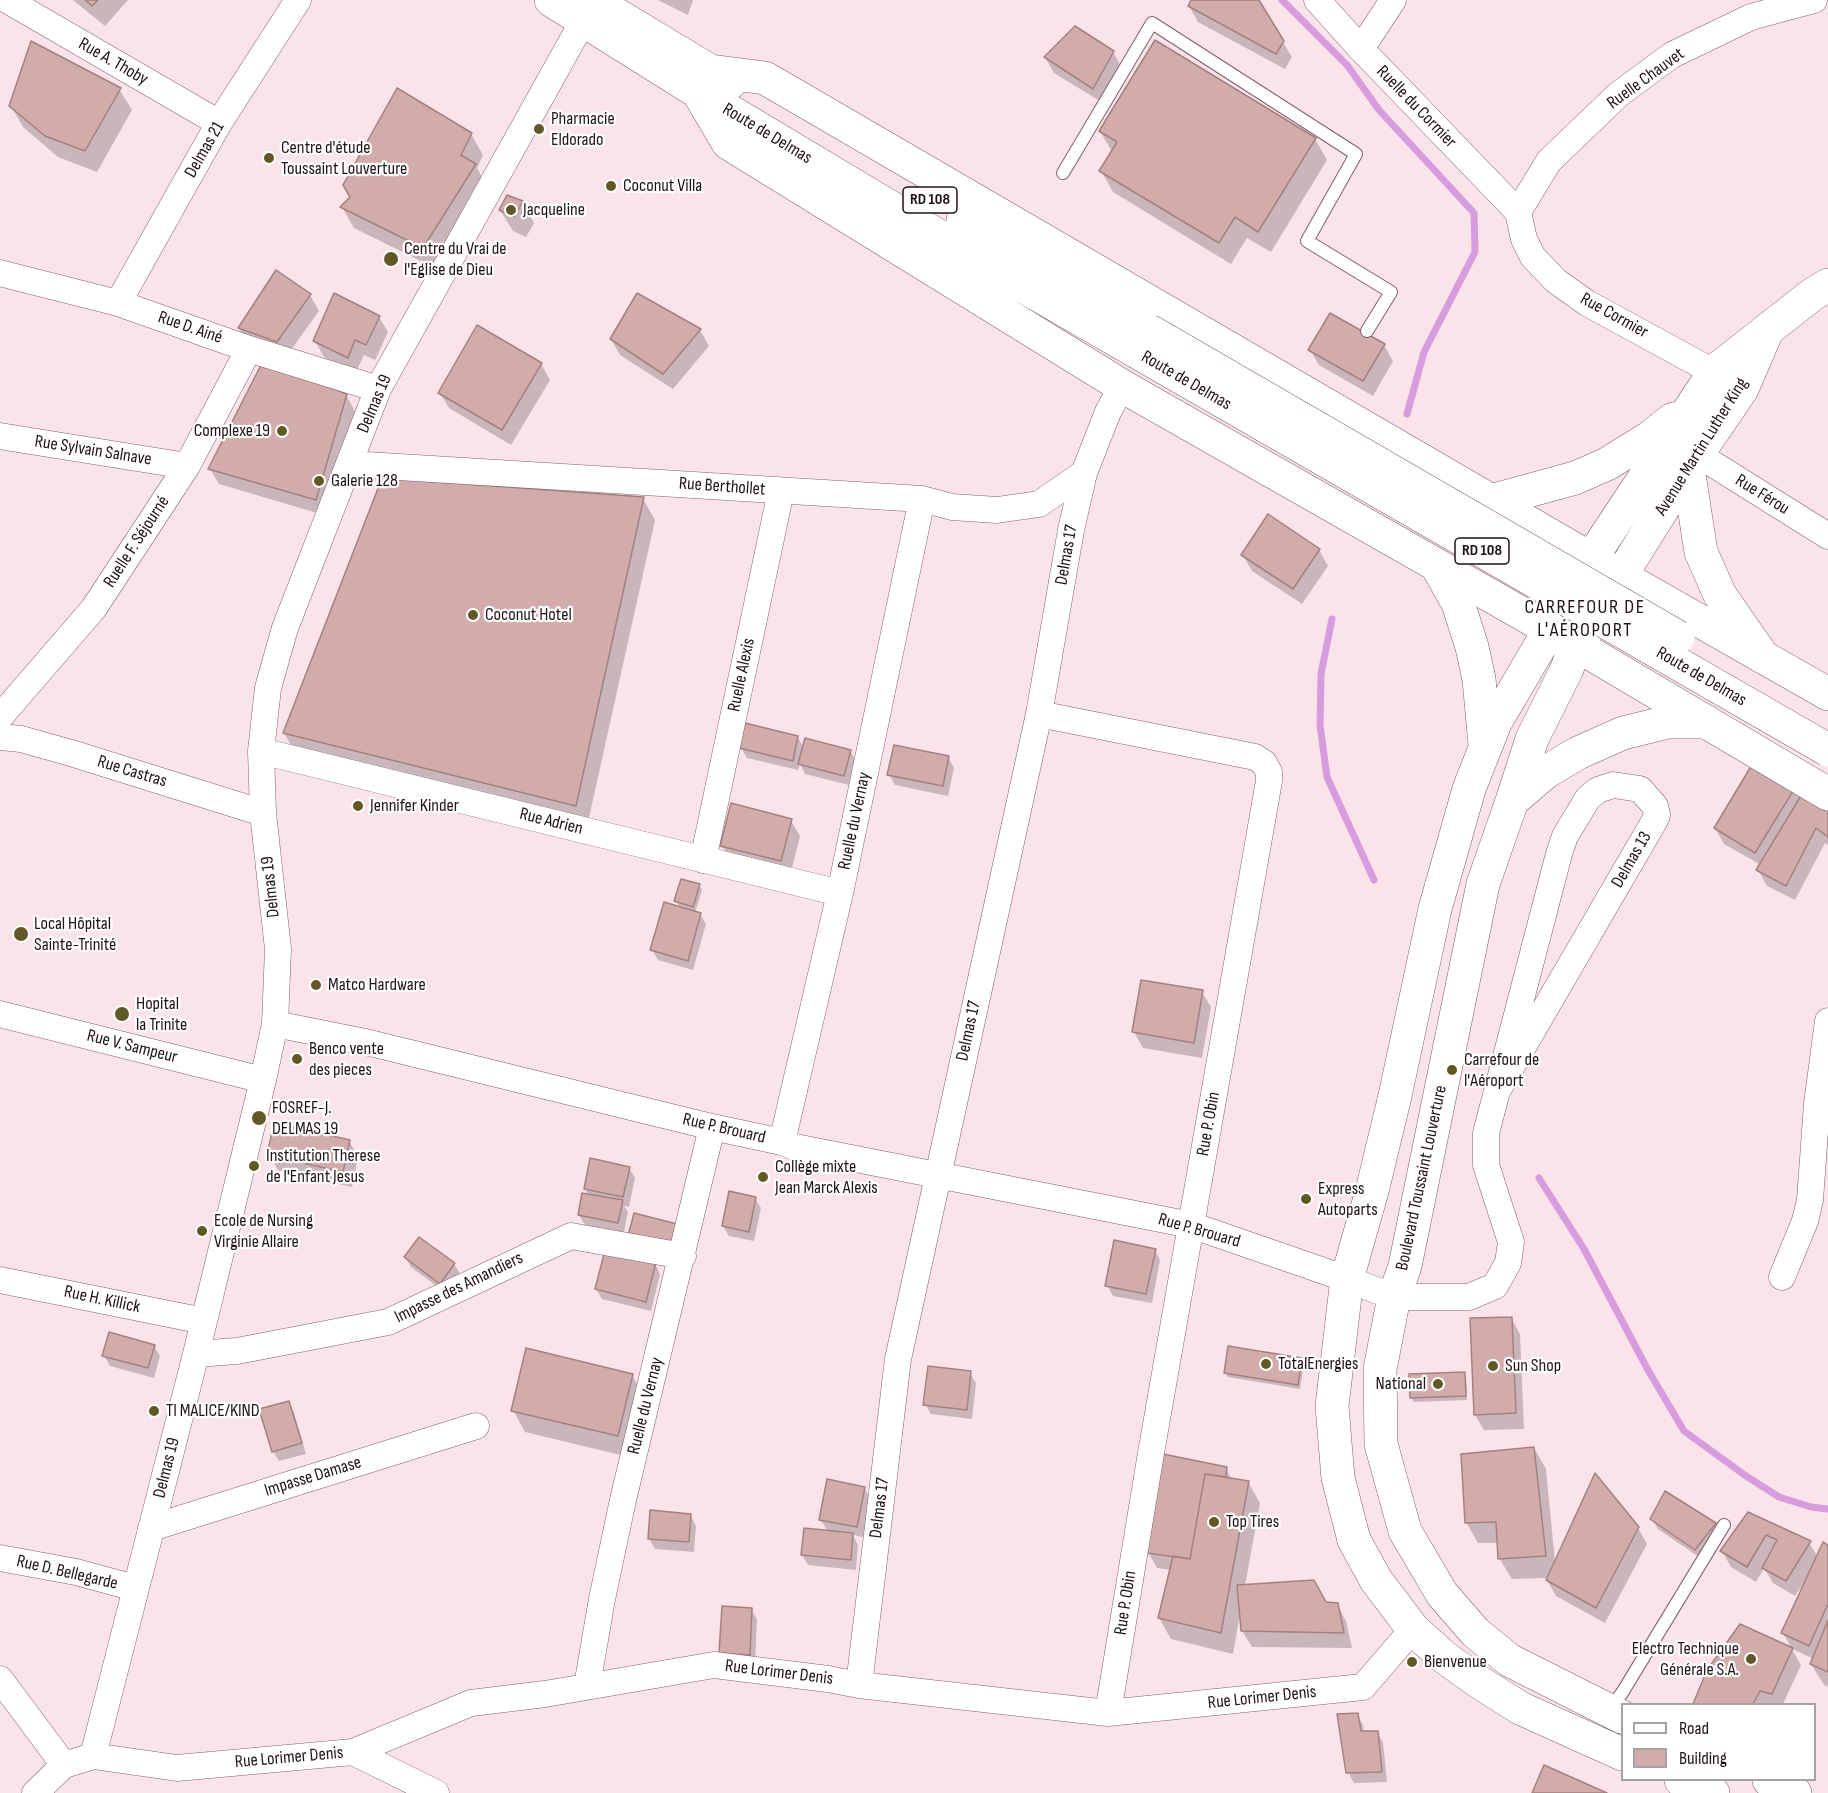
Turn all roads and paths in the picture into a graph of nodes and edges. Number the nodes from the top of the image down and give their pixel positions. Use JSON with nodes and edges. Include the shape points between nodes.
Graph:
{"nodes":[{"id":1,"x":7,"y":0,"type":"edge"},
{"id":2,"x":298,"y":0,"type":"edge"},
{"id":3,"x":551,"y":0,"type":"edge"},
{"id":4,"x":1317,"y":0,"type":"edge"},
{"id":5,"x":1393,"y":0,"type":"edge"},
{"id":6,"x":1814,"y":0,"type":"edge"},
{"id":7,"x":590,"y":7,"type":"edge"},
{"id":8,"x":1360,"y":49,"type":"junction"},
{"id":9,"x":704,"y":82,"type":"junction"},
{"id":10,"x":219,"y":123,"type":"junction"},
{"id":11,"x":1063,"y":172,"type":"dead end"},
{"id":12,"x":1518,"y":212,"type":"junction"},
{"id":13,"x":0,"y":273,"type":"edge"},
{"id":14,"x":1828,"y":285,"type":"edge"},
{"id":15,"x":1161,"y":296,"type":"dead end"},
{"id":16,"x":118,"y":303,"type":"junction"},
{"id":17,"x":1209,"y":322,"type":"dead end"},
{"id":18,"x":1367,"y":331,"type":"dead end"},
{"id":19,"x":1766,"y":332,"type":"junction"},
{"id":20,"x":1142,"y":341,"type":"junction"},
{"id":21,"x":249,"y":349,"type":"junction"},
{"id":22,"x":1122,"y":386,"type":"junction"},
{"id":23,"x":378,"y":389,"type":"junction"},
{"id":24,"x":1702,"y":389,"type":"junction"},
{"id":25,"x":1742,"y":389,"type":"junction"},
{"id":26,"x":0,"y":436,"type":"edge"},
{"id":27,"x":1692,"y":461,"type":"junction"},
{"id":28,"x":350,"y":464,"type":"junction"},
{"id":29,"x":186,"y":466,"type":"junction"},
{"id":30,"x":1084,"y":473,"type":"junction"},
{"id":31,"x":781,"y":491,"type":"junction"},
{"id":32,"x":922,"y":499,"type":"junction"},
{"id":33,"x":1491,"y":501,"type":"junction"},
{"id":34,"x":1828,"y":536,"type":"edge"},
{"id":35,"x":1591,"y":559,"type":"junction"},
{"id":36,"x":1437,"y":566,"type":"junction"},
{"id":37,"x":1624,"y":569,"type":"junction"},
{"id":38,"x":1543,"y":640,"type":"junction"},
{"id":39,"x":1577,"y":647,"type":"junction"},
{"id":40,"x":1763,"y":657,"type":"junction"},
{"id":41,"x":1828,"y":694,"type":"edge"},
{"id":42,"x":1039,"y":714,"type":"junction"},
{"id":43,"x":0,"y":717,"type":"edge"},
{"id":44,"x":1707,"y":722,"type":"junction"},
{"id":45,"x":1828,"y":724,"type":"edge"},
{"id":46,"x":0,"y":737,"type":"edge"},
{"id":47,"x":1485,"y":746,"type":"junction"},
{"id":48,"x":1828,"y":750,"type":"edge"},
{"id":49,"x":261,"y":751,"type":"junction"},
{"id":50,"x":1828,"y":794,"type":"edge"},
{"id":51,"x":1512,"y":801,"type":"junction"},
{"id":52,"x":263,"y":813,"type":"junction"},
{"id":53,"x":703,"y":860,"type":"junction"},
{"id":54,"x":840,"y":893,"type":"junction"},
{"id":55,"x":0,"y":1014,"type":"edge"},
{"id":56,"x":1828,"y":1021,"type":"edge"},
{"id":57,"x":275,"y":1024,"type":"junction"},
{"id":58,"x":263,"y":1080,"type":"junction"},
{"id":59,"x":1499,"y":1088,"type":"junction"},
{"id":60,"x":1822,"y":1107,"type":"edge"},
{"id":61,"x":712,"y":1127,"type":"junction"},
{"id":62,"x":782,"y":1142,"type":"junction"},
{"id":63,"x":938,"y":1175,"type":"junction"},
{"id":64,"x":1191,"y":1225,"type":"junction"},
{"id":65,"x":682,"y":1256,"type":"junction"},
{"id":66,"x":1782,"y":1277,"type":"dead end"},
{"id":67,"x":1347,"y":1279,"type":"junction"},
{"id":68,"x":0,"y":1280,"type":"edge"},
{"id":69,"x":1394,"y":1297,"type":"junction"},
{"id":70,"x":204,"y":1321,"type":"junction"},
{"id":71,"x":196,"y":1354,"type":"junction"},
{"id":72,"x":476,"y":1425,"type":"dead end"},
{"id":73,"x":1724,"y":1525,"type":"dead end"},
{"id":74,"x":151,"y":1528,"type":"junction"},
{"id":75,"x":0,"y":1558,"type":"edge"},
{"id":76,"x":135,"y":1588,"type":"junction"},
{"id":77,"x":1413,"y":1629,"type":"junction"},
{"id":78,"x":0,"y":1679,"type":"edge"},
{"id":79,"x":859,"y":1685,"type":"junction"},
{"id":80,"x":587,"y":1686,"type":"junction"},
{"id":81,"x":1108,"y":1713,"type":"junction"},
{"id":82,"x":1616,"y":1714,"type":"edge"},
{"id":83,"x":354,"y":1752,"type":"junction"},
{"id":84,"x":1621,"y":1753,"type":"edge"},
{"id":85,"x":93,"y":1756,"type":"junction"},
{"id":86,"x":64,"y":1765,"type":"junction"},
{"id":87,"x":1686,"y":1781,"type":"edge"},
{"id":88,"x":1773,"y":1781,"type":"edge"},
{"id":89,"x":34,"y":1793,"type":"edge"},
{"id":90,"x":436,"y":1793,"type":"edge"},
{"id":91,"x":1713,"y":1793,"type":"edge"},
{"id":92,"x":1795,"y":1793,"type":"edge"}],
"edges":[{"from":1,"to":10,"type":"street","name":"Rue A. Thoby"},
{"from":2,"to":10,"type":"street","name":"Delmas 21"},
{"from":3,"to":7,"type":"main road","name":"Route de Delmas","number":"RD 108"},
{"from":4,"to":8,"type":"street","name":"Ruelle du Cormier"},
{"from":5,"to":8,"type":"street"},
{"from":6,"to":12,"type":"street","name":"Ruelle Chauvet","via":[[1751,17],[1672,55],[1618,94],[1549,161]]},
{"from":7,"to":9,"type":"main road","name":"Route de Delmas","number":"RD 108"},
{"from":7,"to":23,"type":"street","name":"Delmas 19"},
{"from":8,"to":12,"type":"street","name":"Ruelle du Cormier"},
{"from":9,"to":20,"type":"main road","name":"Route de Delmas","number":"RD 108","via":[[864,160]]},
{"from":9,"to":22,"type":"main road","via":[[728,143]]},
{"from":9,"to":33,"type":"main road","via":[[765,78],[1236,345]]},
{"from":10,"to":16,"type":"street","name":"Delmas 21"},
{"from":11,"to":18,"type":"lane","via":[[1152,23],[1356,154],[1307,241],[1391,292]]},
{"from":12,"to":24,"type":"street","name":"Rue Cormier","via":[[1533,256],[1556,281]]},
{"from":13,"to":16,"type":"street","name":"Rue D. Ainé"},
{"from":14,"to":19,"type":"main road","name":"Avenue Martin Luther King"},
{"from":15,"to":17,"type":"lane"},
{"from":16,"to":21,"type":"street","name":"Rue D. Ainé"},
{"from":19,"to":24,"type":"main road"},
{"from":19,"to":25,"type":"main road","name":"Avenue Martin Luther King"},
{"from":20,"to":45,"type":"main road","name":"Route de Delmas","number":"RD 108","bridge":true},
{"from":20,"to":48,"type":"main road","name":"Route de Delmas","number":"RD 108","bridge":true},
{"from":21,"to":23,"type":"street","name":"Rue D. Ainé"},
{"from":21,"to":29,"type":"street","name":"Ruelle F. Séjourné"},
{"from":22,"to":30,"type":"street","name":"Delmas 17","via":[[1107,412]]},
{"from":22,"to":36,"type":"main road"},
{"from":23,"to":28,"type":"street","name":"Delmas 19"},
{"from":24,"to":25,"type":"street","name":"Rue Cormier"},
{"from":24,"to":33,"type":"main road","via":[[1648,438],[1607,464]]},
{"from":24,"to":35,"type":"main road","name":"Avenue Martin Luther King"},
{"from":25,"to":27,"type":"main road","name":"Avenue Martin Luther King"},
{"from":26,"to":29,"type":"street","name":"Rue Sylvain Salnave"},
{"from":27,"to":34,"type":"street","name":"Rue Férou"},
{"from":27,"to":37,"type":"main road","name":"Avenue Martin Luther King"},
{"from":27,"to":40,"type":"main road","via":[[1701,552],[1720,595]]},
{"from":28,"to":31,"type":"street","name":"Rue Berthollet"},
{"from":28,"to":49,"type":"street","name":"Delmas 19","via":[[285,628],[268,688]]},
{"from":29,"to":43,"type":"street","name":"Ruelle F. Séjourné","via":[[94,608]]},
{"from":30,"to":32,"type":"street","name":"Rue Berthollet","via":[[1039,504],[997,510],[952,507]]},
{"from":30,"to":42,"type":"street","name":"Delmas 17"},
{"from":31,"to":32,"type":"street","name":"Rue Berthollet"},
{"from":31,"to":53,"type":"street","name":"Ruelle Alexis"},
{"from":32,"to":54,"type":"street","name":"Ruelle du Vernay"},
{"from":33,"to":35,"type":"main road"},
{"from":35,"to":37,"type":"main road"},
{"from":35,"to":38,"type":"main road","name":"Avenue Martin Luther King"},
{"from":36,"to":38,"type":"main road"},
{"from":36,"to":47,"type":"main road","via":[[1458,603],[1472,647]]},
{"from":37,"to":39,"type":"main road","name":"Boulevard Toussaint Louverture"},
{"from":37,"to":40,"type":"main road"},
{"from":38,"to":39,"type":"main road"},
{"from":38,"to":47,"type":"main road"},
{"from":39,"to":44,"type":"main road"},
{"from":39,"to":51,"type":"main road","name":"Boulevard Toussaint Louverture","via":[[1532,739]]},
{"from":40,"to":41,"type":"main road"},
{"from":42,"to":63,"type":"street","name":"Delmas 17"},
{"from":42,"to":64,"type":"street","name":"Rue P. Obin","via":[[1255,757],[1269,772]]},
{"from":44,"to":50,"type":"main road"},
{"from":44,"to":51,"type":"main road","via":[[1668,722],[1623,733],[1546,772]]},
{"from":46,"to":52,"type":"street","name":"Rue Castras","via":[[71,753]]},
{"from":47,"to":67,"type":"main road","via":[[1468,789],[1435,909],[1395,1096]]},
{"from":49,"to":52,"type":"street","name":"Delmas 19"},
{"from":49,"to":53,"type":"street","name":"Rue Adrien"},
{"from":51,"to":69,"type":"main road","name":"Boulevard Toussaint Louverture","via":[[1483,884],[1405,1266]]},
{"from":52,"to":57,"type":"street","name":"Delmas 19","via":[[278,949]]},
{"from":53,"to":54,"type":"street","name":"Rue Adrien"},
{"from":54,"to":62,"type":"street","name":"Ruelle du Vernay"},
{"from":55,"to":58,"type":"street","name":"Rue V. Sampeur"},
{"from":56,"to":60,"type":"street"},
{"from":57,"to":58,"type":"street","name":"Delmas 19"},
{"from":57,"to":61,"type":"street","name":"Rue P. Brouard","via":[[370,1043]]},
{"from":58,"to":70,"type":"street","name":"Delmas 19"},
{"from":59,"to":59,"type":"street","name":"Delmas 13","via":[[1655,820],[1655,806],[1640,789],[1613,785],[1598,790],[1588,798],[1565,836]]},
{"from":59,"to":69,"type":"street","name":"Delmas 13","via":[[1486,1133],[1486,1165],[1511,1242],[1508,1263],[1495,1286],[1469,1297]]},
{"from":60,"to":66,"type":"street","via":[[1810,1200]]},
{"from":61,"to":62,"type":"street","name":"Rue P. Brouard"},
{"from":61,"to":65,"type":"street","name":"Ruelle du Vernay"},
{"from":62,"to":63,"type":"street","name":"Rue P. Brouard"},
{"from":63,"to":64,"type":"street","name":"Rue P. Brouard"},
{"from":63,"to":79,"type":"street","name":"Delmas 17","via":[[898,1359]]},
{"from":64,"to":67,"type":"street","name":"Rue P. Brouard"},
{"from":64,"to":81,"type":"street","name":"Rue P. Obin"},
{"from":65,"to":71,"type":"street","name":"Impasse des Amandiers","via":[[571,1236],[388,1322],[237,1351]]},
{"from":65,"to":80,"type":"street","name":"Ruelle du Vernay","via":[[623,1500]]},
{"from":67,"to":69,"type":"street","name":"Rue P. Brouard"},
{"from":67,"to":77,"type":"main road","via":[[1332,1406],[1338,1478],[1354,1540],[1376,1580]]},
{"from":68,"to":70,"type":"street","name":"Rue H. Killick"},
{"from":69,"to":82,"type":"main road","name":"Boulevard Toussaint Louverture","via":[[1380,1369],[1379,1413],[1381,1444],[1405,1531],[1442,1594],[1475,1632],[1509,1660]]},
{"from":70,"to":71,"type":"street","name":"Delmas 19"},
{"from":71,"to":74,"type":"street","name":"Delmas 19"},
{"from":72,"to":74,"type":"street","name":"Impasse Damase"},
{"from":73,"to":82,"type":"lane","via":[[1622,1693]]},
{"from":74,"to":76,"type":"street","name":"Delmas 19"},
{"from":75,"to":76,"type":"street","name":"Rue D. Bellegarde"},
{"from":76,"to":85,"type":"street","name":"Delmas 19"},
{"from":77,"to":81,"type":"street","name":"Rue Lorimer Denis","via":[[1363,1688]]},
{"from":77,"to":84,"type":"main road","via":[[1444,1657],[1520,1708]]},
{"from":78,"to":86,"type":"street"},
{"from":79,"to":80,"type":"street","name":"Rue Lorimer Denis","via":[[714,1665]]},
{"from":79,"to":81,"type":"street","name":"Rue Lorimer Denis"},
{"from":80,"to":83,"type":"street","name":"Rue Lorimer Denis","via":[[471,1703]]},
{"from":83,"to":85,"type":"street","name":"Rue Lorimer Denis","via":[[177,1768]]},
{"from":83,"to":90,"type":"street"},
{"from":85,"to":86,"type":"street"},
{"from":86,"to":89,"type":"street"},
{"from":87,"to":91,"type":"main road"},
{"from":88,"to":92,"type":"main road"}]}
